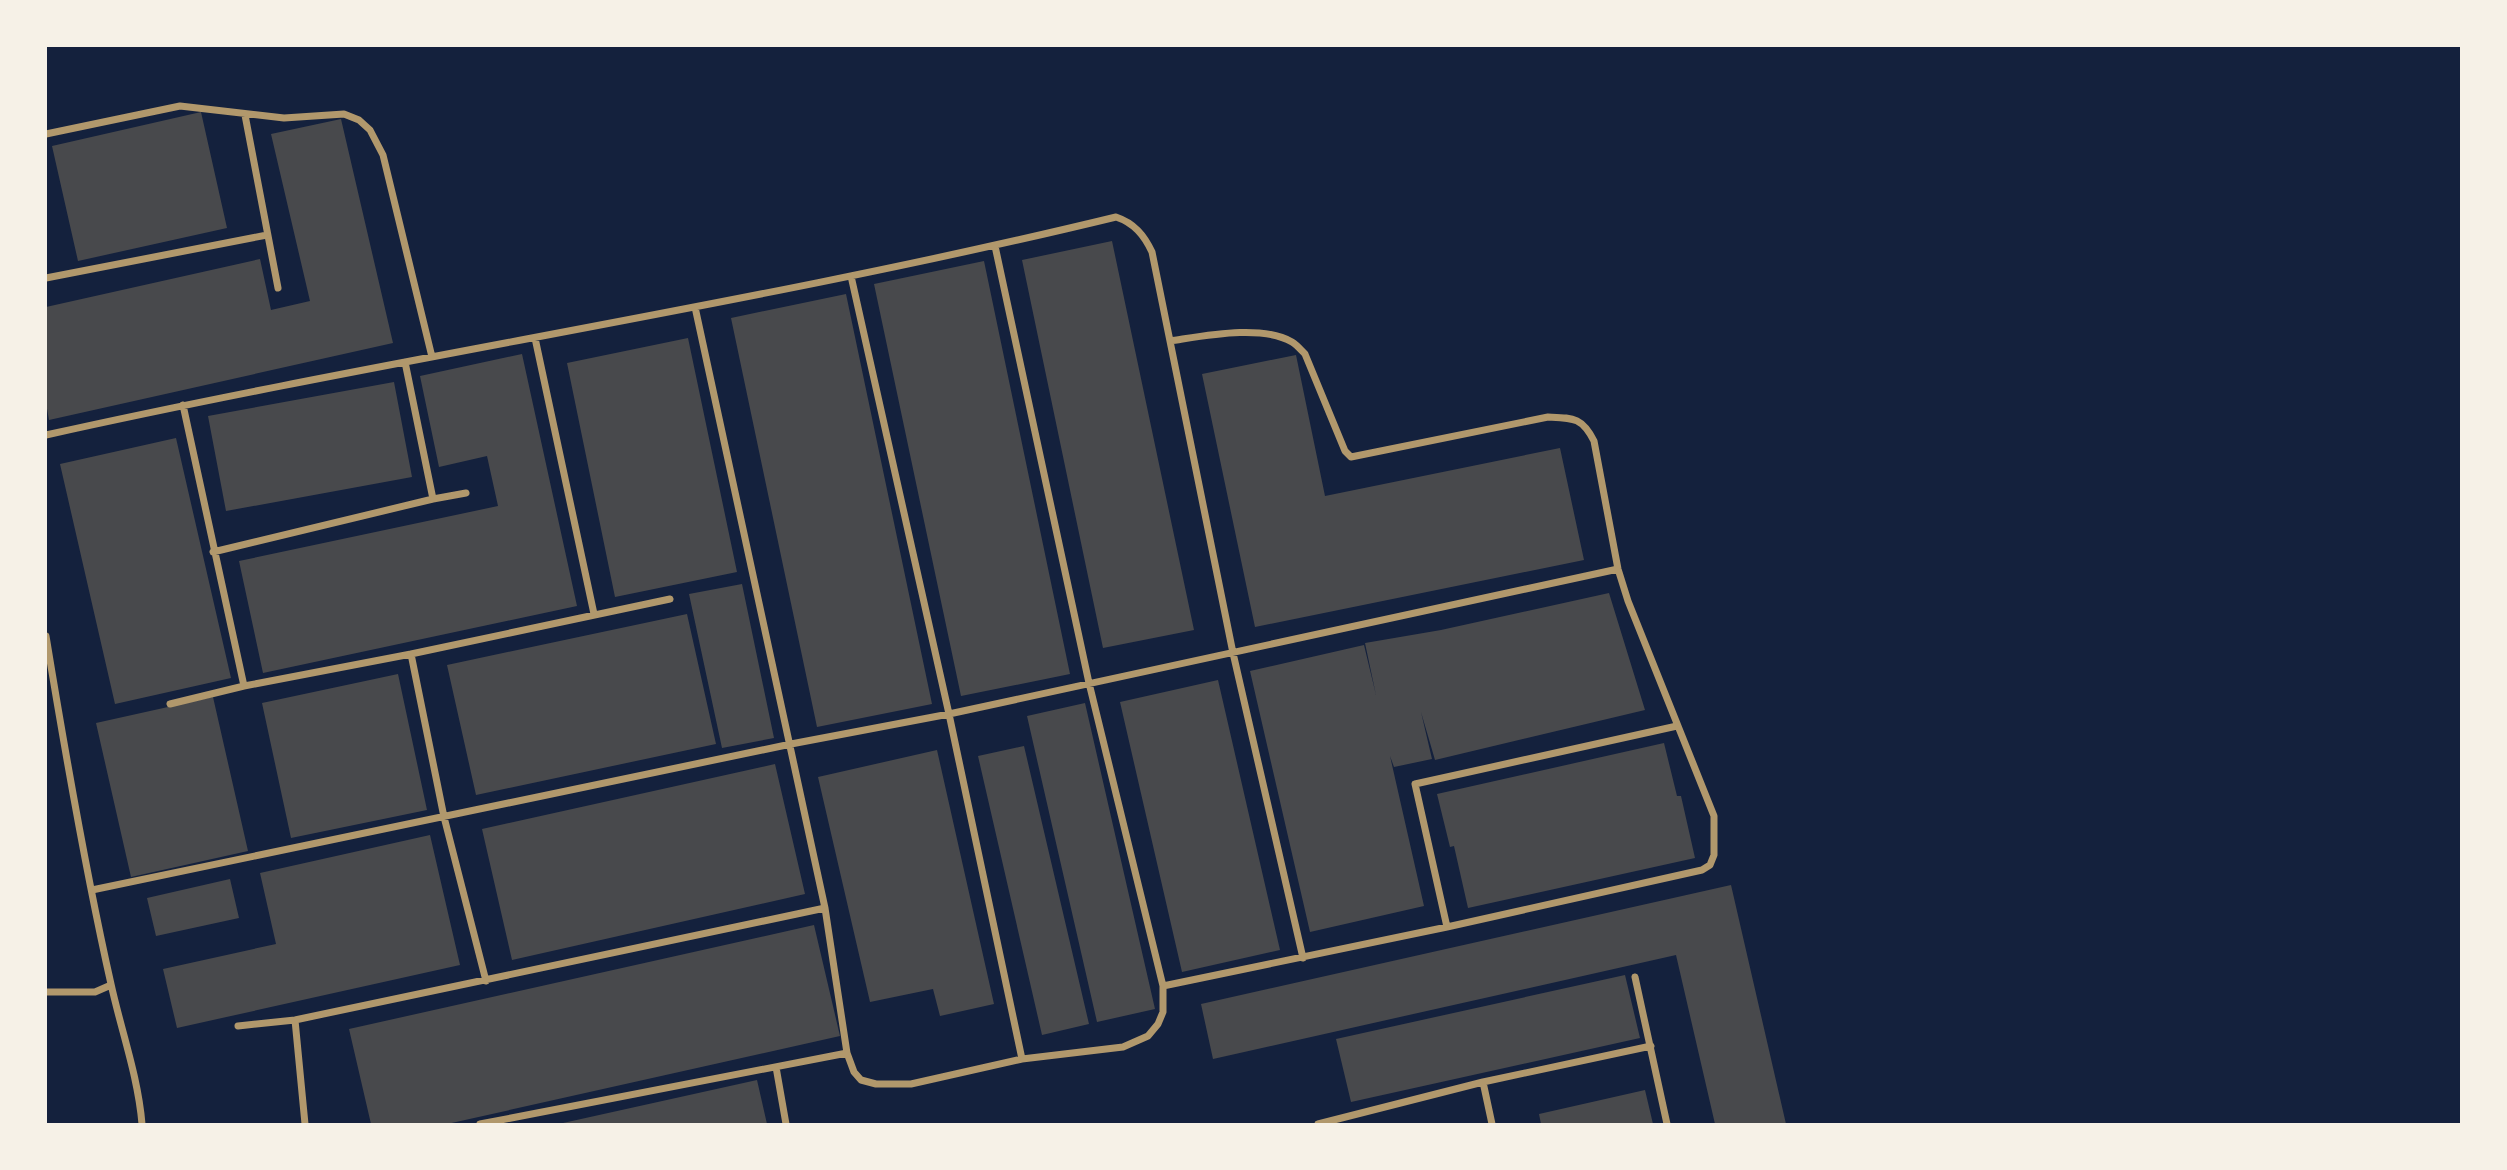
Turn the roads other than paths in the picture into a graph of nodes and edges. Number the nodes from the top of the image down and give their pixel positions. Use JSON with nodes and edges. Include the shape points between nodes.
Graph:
{"nodes":[{"id":1,"x":245,"y":115,"type":"junction"},
{"id":2,"x":46,"y":134,"type":"edge"},
{"id":3,"x":267,"y":235,"type":"junction"},
{"id":4,"x":995,"y":246,"type":"junction"},
{"id":5,"x":851,"y":276,"type":"junction"},
{"id":6,"x":46,"y":278,"type":"edge"},
{"id":7,"x":278,"y":288,"type":"dead end"},
{"id":8,"x":695,"y":307,"type":"junction"},
{"id":9,"x":535,"y":338,"type":"junction"},
{"id":10,"x":1170,"y":341,"type":"junction"},
{"id":11,"x":432,"y":357,"type":"junction"},
{"id":12,"x":405,"y":362,"type":"junction"},
{"id":13,"x":183,"y":405,"type":"junction"},
{"id":14,"x":46,"y":435,"type":"edge"},
{"id":15,"x":466,"y":493,"type":"dead end"},
{"id":16,"x":433,"y":499,"type":"junction"},
{"id":17,"x":213,"y":552,"type":"junction"},
{"id":18,"x":1618,"y":569,"type":"junction"},
{"id":19,"x":670,"y":599,"type":"dead end"},
{"id":20,"x":594,"y":614,"type":"junction"},
{"id":21,"x":46,"y":636,"type":"edge"},
{"id":22,"x":1233,"y":653,"type":"junction"},
{"id":23,"x":411,"y":654,"type":"junction"},
{"id":24,"x":1090,"y":683,"type":"junction"},
{"id":25,"x":244,"y":686,"type":"junction"},
{"id":26,"x":170,"y":704,"type":"dead end"},
{"id":27,"x":949,"y":714,"type":"junction"},
{"id":28,"x":1677,"y":726,"type":"junction"},
{"id":29,"x":790,"y":744,"type":"junction"},
{"id":30,"x":444,"y":817,"type":"junction"},
{"id":31,"x":92,"y":890,"type":"junction"},
{"id":32,"x":825,"y":908,"type":"junction"},
{"id":33,"x":1447,"y":927,"type":"junction"},
{"id":34,"x":1303,"y":958,"type":"junction"},
{"id":35,"x":1635,"y":977,"type":"dead end"},
{"id":36,"x":486,"y":981,"type":"junction"},
{"id":37,"x":111,"y":985,"type":"junction"},
{"id":38,"x":1163,"y":986,"type":"junction"},
{"id":39,"x":46,"y":992,"type":"edge"},
{"id":40,"x":295,"y":1020,"type":"junction"},
{"id":41,"x":238,"y":1026,"type":"dead end"},
{"id":42,"x":1651,"y":1046,"type":"junction"},
{"id":43,"x":847,"y":1053,"type":"junction"},
{"id":44,"x":1022,"y":1059,"type":"junction"},
{"id":45,"x":776,"y":1068,"type":"junction"},
{"id":46,"x":1483,"y":1082,"type":"junction"},
{"id":47,"x":142,"y":1125,"type":"edge"},
{"id":48,"x":305,"y":1125,"type":"edge"},
{"id":49,"x":480,"y":1125,"type":"edge"},
{"id":50,"x":786,"y":1125,"type":"edge"},
{"id":51,"x":1318,"y":1125,"type":"edge"},
{"id":52,"x":1492,"y":1125,"type":"edge"},
{"id":53,"x":1667,"y":1125,"type":"edge"}],
"edges":[{"from":1,"to":2,"type":"street","via":[[180,106]]},
{"from":1,"to":3,"type":"street"},
{"from":1,"to":11,"type":"street","via":[[344,114],[370,130],[383,155]]},
{"from":3,"to":6,"type":"street"},
{"from":3,"to":7,"type":"street"},
{"from":4,"to":5,"type":"street"},
{"from":4,"to":10,"type":"street","via":[[1116,217],[1125,220],[1140,232],[1152,252]]},
{"from":4,"to":24,"type":"street"},
{"from":5,"to":8,"type":"street"},
{"from":5,"to":27,"type":"street"},
{"from":8,"to":9,"type":"street"},
{"from":8,"to":29,"type":"street"},
{"from":9,"to":11,"type":"street"},
{"from":9,"to":20,"type":"street"},
{"from":10,"to":18,"type":"street","via":[[1247,333],[1293,342],[1305,354],[1350,457],[1548,417],[1577,419],[1594,441]]},
{"from":10,"to":22,"type":"street"},
{"from":11,"to":12,"type":"street"},
{"from":12,"to":13,"type":"street"},
{"from":12,"to":16,"type":"street"},
{"from":13,"to":14,"type":"street"},
{"from":13,"to":17,"type":"street"},
{"from":15,"to":16,"type":"street"},
{"from":16,"to":17,"type":"street"},
{"from":17,"to":25,"type":"street"},
{"from":18,"to":22,"type":"street"},
{"from":18,"to":28,"type":"street"},
{"from":19,"to":20,"type":"street"},
{"from":20,"to":23,"type":"street"},
{"from":21,"to":31,"type":"street"},
{"from":22,"to":24,"type":"street"},
{"from":22,"to":34,"type":"street"},
{"from":23,"to":25,"type":"street"},
{"from":23,"to":30,"type":"street"},
{"from":24,"to":27,"type":"street"},
{"from":24,"to":38,"type":"street"},
{"from":25,"to":26,"type":"street"},
{"from":27,"to":29,"type":"street"},
{"from":27,"to":44,"type":"street"},
{"from":28,"to":33,"type":"street","via":[[1416,784]]},
{"from":28,"to":33,"type":"street","via":[[1714,816],[1710,865]]},
{"from":29,"to":30,"type":"street"},
{"from":29,"to":32,"type":"street"},
{"from":30,"to":31,"type":"street"},
{"from":30,"to":36,"type":"street"},
{"from":31,"to":37,"type":"street"},
{"from":32,"to":36,"type":"street"},
{"from":32,"to":43,"type":"street"},
{"from":33,"to":34,"type":"street"},
{"from":34,"to":38,"type":"street"},
{"from":35,"to":42,"type":"street"},
{"from":36,"to":40,"type":"street"},
{"from":37,"to":39,"type":"street","via":[[95,992]]},
{"from":37,"to":47,"type":"street"},
{"from":38,"to":44,"type":"street","via":[[1163,1012],[1148,1036],[1123,1047]]},
{"from":40,"to":41,"type":"street"},
{"from":40,"to":48,"type":"street"},
{"from":42,"to":46,"type":"street"},
{"from":42,"to":53,"type":"street"},
{"from":43,"to":44,"type":"street","via":[[861,1080],[876,1084],[911,1084]]},
{"from":43,"to":45,"type":"street"},
{"from":45,"to":49,"type":"street"},
{"from":45,"to":50,"type":"street"},
{"from":46,"to":51,"type":"street"},
{"from":46,"to":52,"type":"street"}]}
